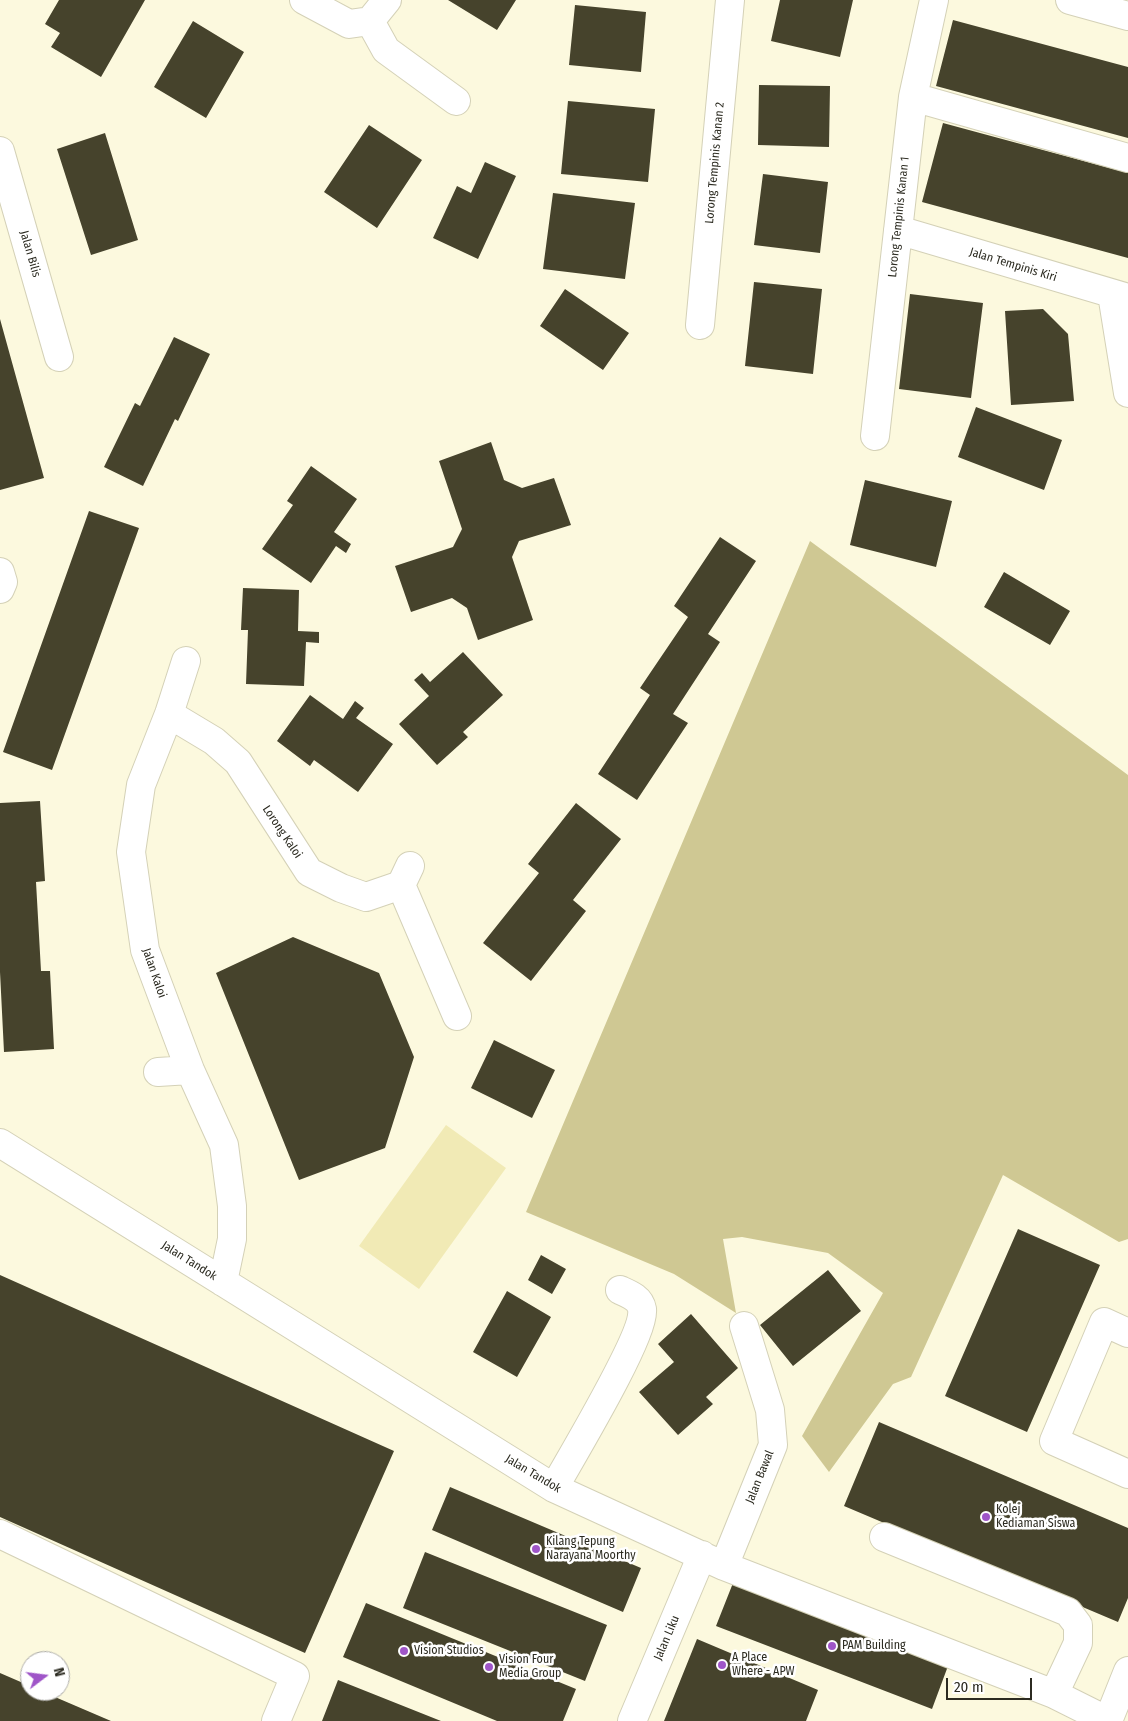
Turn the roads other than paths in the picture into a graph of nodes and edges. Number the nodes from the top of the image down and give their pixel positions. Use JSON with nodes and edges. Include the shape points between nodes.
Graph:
{"nodes":[{"id":1,"x":304,"y":0,"type":"edge"},
{"id":2,"x":387,"y":0,"type":"edge"},
{"id":3,"x":730,"y":0,"type":"edge"},
{"id":4,"x":934,"y":0,"type":"edge"},
{"id":5,"x":1070,"y":0,"type":"edge"},
{"id":6,"x":1128,"y":16,"type":"edge"},
{"id":7,"x":370,"y":21,"type":"junction"},
{"id":8,"x":912,"y":97,"type":"junction"},
{"id":9,"x":456,"y":101,"type":"dead end"},
{"id":10,"x":0,"y":151,"type":"edge"},
{"id":11,"x":1128,"y":158,"type":"edge"},
{"id":12,"x":8,"y":206,"type":"edge"},
{"id":13,"x":898,"y":230,"type":"junction"},
{"id":14,"x":1120,"y":296,"type":"edge"},
{"id":15,"x":700,"y":325,"type":"dead end"},
{"id":16,"x":59,"y":357,"type":"dead end"},
{"id":17,"x":1128,"y":393,"type":"edge"},
{"id":18,"x":875,"y":436,"type":"dead end"},
{"id":19,"x":0,"y":572,"type":"edge"},
{"id":20,"x":0,"y":589,"type":"edge"},
{"id":21,"x":186,"y":661,"type":"dead end"},
{"id":22,"x":169,"y":714,"type":"junction"},
{"id":23,"x":457,"y":1016,"type":"dead end"},
{"id":24,"x":190,"y":1070,"type":"junction"},
{"id":25,"x":158,"y":1072,"type":"dead end"},
{"id":26,"x":0,"y":1143,"type":"edge"},
{"id":27,"x":223,"y":1282,"type":"junction"},
{"id":28,"x":620,"y":1290,"type":"dead end"},
{"id":29,"x":744,"y":1326,"type":"dead end"},
{"id":30,"x":1128,"y":1333,"type":"edge"},
{"id":31,"x":1128,"y":1474,"type":"edge"},
{"id":32,"x":554,"y":1488,"type":"junction"},
{"id":33,"x":0,"y":1534,"type":"edge"},
{"id":34,"x":884,"y":1536,"type":"dead end"},
{"id":35,"x":713,"y":1561,"type":"junction"},
{"id":36,"x":1128,"y":1671,"type":"edge"},
{"id":37,"x":1054,"y":1694,"type":"junction"},
{"id":38,"x":276,"y":1721,"type":"edge"},
{"id":39,"x":632,"y":1721,"type":"edge"},
{"id":40,"x":1108,"y":1721,"type":"edge"}],
"edges":[{"from":1,"to":7,"type":"street","via":[[349,24]]},
{"from":2,"to":7,"type":"street"},
{"from":3,"to":15,"type":"street","name":"Lorong Tempinis Kanan 2"},
{"from":4,"to":8,"type":"street","name":"Lorong Tempinis Kanan 1"},
{"from":5,"to":6,"type":"street"},
{"from":7,"to":9,"type":"street","via":[[386,50]]},
{"from":8,"to":11,"type":"street"},
{"from":8,"to":13,"type":"street","name":"Lorong Tempinis Kanan 1"},
{"from":10,"to":12,"type":"street","name":"Jalan Bilis"},
{"from":12,"to":16,"type":"street","name":"Jalan Bilis"},
{"from":13,"to":14,"type":"street","name":"Jalan Tempinis Kiri"},
{"from":13,"to":18,"type":"street","name":"Lorong Tempinis Kanan 1"},
{"from":14,"to":17,"type":"street"},
{"from":19,"to":20,"type":"street","via":[[3,582]]},
{"from":21,"to":22,"type":"street","name":"Jalan Kaloi"},
{"from":22,"to":23,"type":"street","name":"Lorong Kaloi","via":[[214,741],[238,762],[309,872],[366,896],[405,876]]},
{"from":22,"to":24,"type":"street","name":"Jalan Kaloi","via":[[140,785],[131,852],[145,950]]},
{"from":24,"to":25,"type":"street"},
{"from":24,"to":27,"type":"street","name":"Jalan Kaloi","via":[[224,1145],[230,1178],[232,1239]]},
{"from":26,"to":27,"type":"street","name":"Jalan Tandok"},
{"from":27,"to":32,"type":"street","name":"Jalan Tandok"},
{"from":28,"to":32,"type":"street","via":[[637,1299],[642,1310],[637,1333]]},
{"from":29,"to":35,"type":"street","name":"Jalan Bawal","via":[[770,1410],[773,1446]]},
{"from":30,"to":31,"type":"street","via":[[1104,1322],[1054,1441]]},
{"from":32,"to":35,"type":"street","name":"Jalan Tandok"},
{"from":33,"to":38,"type":"street","via":[[295,1676]]},
{"from":34,"to":37,"type":"street","via":[[1068,1612],[1078,1624],[1078,1643]]},
{"from":35,"to":37,"type":"street","name":"Jalan Tandok"},
{"from":35,"to":39,"type":"street","name":"Jalan Liku"},
{"from":36,"to":40,"type":"street"},
{"from":37,"to":40,"type":"street","name":"Jalan Tandok"}]}
